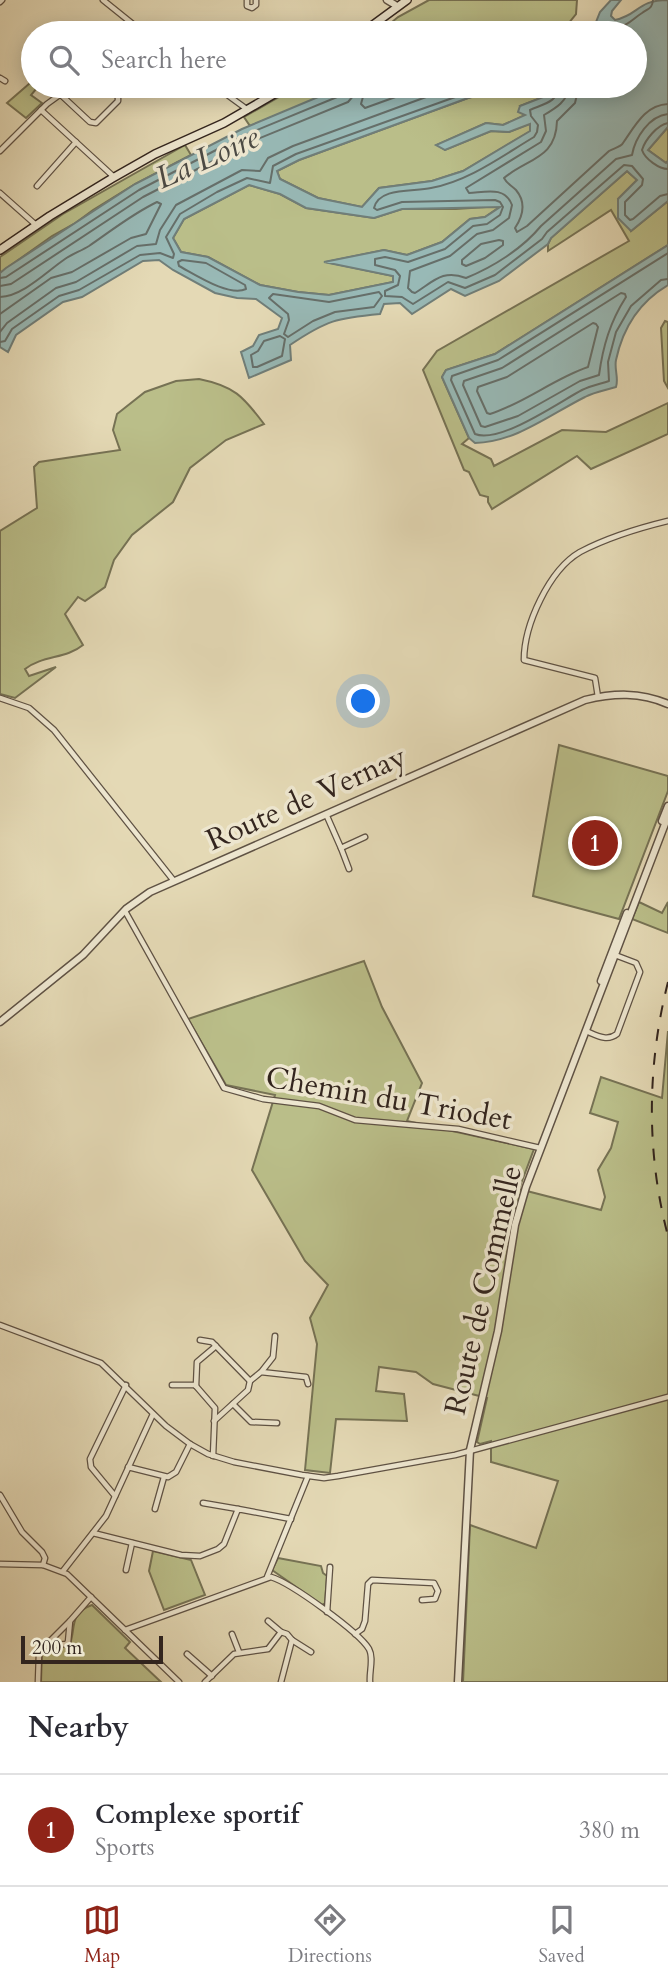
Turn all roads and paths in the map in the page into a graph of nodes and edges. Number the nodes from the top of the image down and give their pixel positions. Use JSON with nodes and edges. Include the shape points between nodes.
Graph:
{"nodes":[{"id":1,"x":103,"y":0,"type":"edge"},
{"id":2,"x":256,"y":0,"type":"edge"},
{"id":3,"x":387,"y":0,"type":"edge"},
{"id":4,"x":407,"y":0,"type":"edge"},
{"id":5,"x":245,"y":1,"type":"edge"},
{"id":6,"x":397,"y":6,"type":"junction"},
{"id":7,"x":129,"y":21,"type":"edge"},
{"id":8,"x":378,"y":21,"type":"edge"},
{"id":9,"x":55,"y":98,"type":"edge"},
{"id":10,"x":64,"y":98,"type":"edge"},
{"id":11,"x":118,"y":98,"type":"edge"},
{"id":12,"x":232,"y":98,"type":"edge"},
{"id":13,"x":268,"y":98,"type":"edge"},
{"id":14,"x":41,"y":110,"type":"junction"},
{"id":15,"x":248,"y":110,"type":"junction"},
{"id":16,"x":76,"y":142,"type":"junction"},
{"id":17,"x":0,"y":151,"type":"edge"},
{"id":18,"x":114,"y":177,"type":"junction"},
{"id":19,"x":37,"y":186,"type":"dead end"},
{"id":20,"x":0,"y":193,"type":"edge"},
{"id":21,"x":36,"y":225,"type":"junction"},
{"id":22,"x":0,"y":250,"type":"edge"},
{"id":23,"x":668,"y":521,"type":"edge"},
{"id":24,"x":598,"y":696,"type":"junction"},
{"id":25,"x":0,"y":698,"type":"edge"},
{"id":26,"x":668,"y":704,"type":"edge"},
{"id":27,"x":668,"y":806,"type":"edge"},
{"id":28,"x":326,"y":813,"type":"junction"},
{"id":29,"x":668,"y":817,"type":"edge"},
{"id":30,"x":365,"y":837,"type":"dead end"},
{"id":31,"x":341,"y":848,"type":"junction"},
{"id":32,"x":349,"y":869,"type":"dead end"},
{"id":33,"x":174,"y":881,"type":"junction"},
{"id":34,"x":125,"y":911,"type":"junction"},
{"id":35,"x":615,"y":955,"type":"junction"},
{"id":36,"x":0,"y":1022,"type":"edge"},
{"id":37,"x":586,"y":1026,"type":"junction"},
{"id":38,"x":540,"y":1148,"type":"junction"},
{"id":39,"x":0,"y":1325,"type":"edge"},
{"id":40,"x":275,"y":1336,"type":"dead end"},
{"id":41,"x":200,"y":1340,"type":"dead end"},
{"id":42,"x":216,"y":1346,"type":"junction"},
{"id":43,"x":261,"y":1372,"type":"junction"},
{"id":44,"x":250,"y":1381,"type":"junction"},
{"id":45,"x":308,"y":1384,"type":"dead end"},
{"id":46,"x":126,"y":1385,"type":"junction"},
{"id":47,"x":172,"y":1385,"type":"dead end"},
{"id":48,"x":196,"y":1386,"type":"junction"},
{"id":49,"x":668,"y":1397,"type":"edge"},
{"id":50,"x":233,"y":1404,"type":"junction"},
{"id":51,"x":153,"y":1414,"type":"junction"},
{"id":52,"x":214,"y":1420,"type":"junction"},
{"id":53,"x":277,"y":1423,"type":"dead end"},
{"id":54,"x":190,"y":1444,"type":"junction"},
{"id":55,"x":470,"y":1450,"type":"junction"},
{"id":56,"x":213,"y":1456,"type":"junction"},
{"id":57,"x":128,"y":1467,"type":"junction"},
{"id":58,"x":308,"y":1476,"type":"junction"},
{"id":59,"x":164,"y":1477,"type":"junction"},
{"id":60,"x":0,"y":1495,"type":"edge"},
{"id":61,"x":116,"y":1496,"type":"junction"},
{"id":62,"x":203,"y":1503,"type":"dead end"},
{"id":63,"x":155,"y":1509,"type":"dead end"},
{"id":64,"x":238,"y":1509,"type":"junction"},
{"id":65,"x":290,"y":1519,"type":"junction"},
{"id":66,"x":93,"y":1533,"type":"junction"},
{"id":67,"x":132,"y":1543,"type":"junction"},
{"id":68,"x":0,"y":1564,"type":"edge"},
{"id":69,"x":43,"y":1565,"type":"junction"},
{"id":70,"x":330,"y":1567,"type":"dead end"},
{"id":71,"x":126,"y":1570,"type":"dead end"},
{"id":72,"x":63,"y":1572,"type":"junction"},
{"id":73,"x":267,"y":1577,"type":"junction"},
{"id":74,"x":91,"y":1597,"type":"junction"},
{"id":75,"x":422,"y":1600,"type":"dead end"},
{"id":76,"x":327,"y":1613,"type":"junction"},
{"id":77,"x":70,"y":1621,"type":"junction"},
{"id":78,"x":268,"y":1621,"type":"dead end"},
{"id":79,"x":125,"y":1630,"type":"junction"},
{"id":80,"x":281,"y":1632,"type":"junction"},
{"id":81,"x":232,"y":1634,"type":"dead end"},
{"id":82,"x":355,"y":1634,"type":"junction"},
{"id":83,"x":292,"y":1640,"type":"junction"},
{"id":84,"x":45,"y":1646,"type":"junction"},
{"id":85,"x":239,"y":1652,"type":"junction"},
{"id":86,"x":311,"y":1652,"type":"dead end"},
{"id":87,"x":187,"y":1654,"type":"dead end"},
{"id":88,"x":209,"y":1678,"type":"edge"},
{"id":89,"x":38,"y":1682,"type":"edge"},
{"id":90,"x":179,"y":1682,"type":"edge"},
{"id":91,"x":215,"y":1682,"type":"edge"},
{"id":92,"x":281,"y":1682,"type":"edge"},
{"id":93,"x":370,"y":1682,"type":"edge"},
{"id":94,"x":458,"y":1682,"type":"edge"}],
"edges":[{"from":1,"to":7,"type":"street"},
{"from":2,"to":5,"type":"street","via":[[252,8]]},
{"from":3,"to":6,"type":"street"},
{"from":4,"to":6,"type":"main road"},
{"from":6,"to":8,"type":"main road"},
{"from":9,"to":14,"type":"street"},
{"from":10,"to":11,"type":"street","via":[[96,123]]},
{"from":12,"to":15,"type":"street"},
{"from":13,"to":15,"type":"main road"},
{"from":14,"to":16,"type":"street"},
{"from":14,"to":17,"type":"street"},
{"from":15,"to":18,"type":"main road"},
{"from":16,"to":18,"type":"street"},
{"from":16,"to":19,"type":"street"},
{"from":18,"to":21,"type":"main road"},
{"from":20,"to":21,"type":"street"},
{"from":21,"to":22,"type":"main road"},
{"from":23,"to":24,"type":"street","via":[[578,553],[545,591],[530,620],[524,660],[595,678]]},
{"from":24,"to":26,"type":"street","name":"Route de Vernay","via":[[638,695]]},
{"from":24,"to":28,"type":"street","name":"Route de Vernay"},
{"from":25,"to":33,"type":"street","via":[[29,708],[54,730]]},
{"from":27,"to":37,"type":"street","name":"Route de Commelle"},
{"from":28,"to":31,"type":"street"},
{"from":28,"to":33,"type":"street","name":"Route de Vernay"},
{"from":29,"to":35,"type":"street","name":"Route de Commelle"},
{"from":30,"to":31,"type":"street"},
{"from":31,"to":32,"type":"street"},
{"from":33,"to":34,"type":"street","name":"Route de Vernay","via":[[150,891]]},
{"from":34,"to":36,"type":"street","name":"Route de Vernay","via":[[83,955]]},
{"from":34,"to":38,"type":"street","name":"Chemin du Triodet","via":[[224,1088],[319,1107],[355,1120],[458,1129]]},
{"from":35,"to":37,"type":"street","name":"Route de Commelle"},
{"from":35,"to":37,"type":"street","via":[[636,963],[640,972],[617,1034],[604,1038]]},
{"from":37,"to":38,"type":"street","name":"Route de Commelle"},
{"from":38,"to":55,"type":"street","name":"Route de Commelle","via":[[515,1225],[498,1331]]},
{"from":39,"to":46,"type":"street","via":[[94,1360]]},
{"from":40,"to":43,"type":"street","via":[[273,1357]]},
{"from":41,"to":42,"type":"street"},
{"from":42,"to":44,"type":"street"},
{"from":42,"to":48,"type":"street","via":[[197,1362]]},
{"from":43,"to":44,"type":"street"},
{"from":43,"to":45,"type":"street","via":[[306,1377]]},
{"from":44,"to":50,"type":"street","via":[[248,1390]]},
{"from":46,"to":51,"type":"street"},
{"from":46,"to":61,"type":"street","via":[[90,1459],[91,1467]]},
{"from":47,"to":48,"type":"street"},
{"from":48,"to":52,"type":"street","via":[[215,1408]]},
{"from":49,"to":55,"type":"street"},
{"from":50,"to":52,"type":"street"},
{"from":50,"to":53,"type":"street","via":[[251,1422]]},
{"from":51,"to":54,"type":"street"},
{"from":51,"to":57,"type":"street"},
{"from":52,"to":56,"type":"street"},
{"from":54,"to":56,"type":"street"},
{"from":54,"to":59,"type":"street","via":[[176,1472]]},
{"from":55,"to":58,"type":"street","via":[[338,1476]]},
{"from":55,"to":94,"type":"street","name":"Route de Commelle"},
{"from":56,"to":58,"type":"street"},
{"from":57,"to":59,"type":"street"},
{"from":57,"to":61,"type":"street"},
{"from":58,"to":65,"type":"street"},
{"from":59,"to":63,"type":"street"},
{"from":60,"to":69,"type":"street","via":[[22,1532],[42,1552]]},
{"from":61,"to":66,"type":"street"},
{"from":62,"to":64,"type":"street"},
{"from":64,"to":65,"type":"street"},
{"from":64,"to":67,"type":"street","via":[[224,1544],[200,1556]]},
{"from":65,"to":73,"type":"street"},
{"from":66,"to":67,"type":"street"},
{"from":66,"to":72,"type":"street"},
{"from":67,"to":71,"type":"street"},
{"from":68,"to":69,"type":"street"},
{"from":69,"to":72,"type":"street"},
{"from":70,"to":76,"type":"street"},
{"from":72,"to":74,"type":"street"},
{"from":73,"to":76,"type":"street","via":[[278,1579]]},
{"from":73,"to":79,"type":"street"},
{"from":74,"to":77,"type":"street"},
{"from":74,"to":79,"type":"street"},
{"from":75,"to":82,"type":"street","via":[[435,1599],[434,1583],[372,1580],[363,1626]]},
{"from":76,"to":82,"type":"street"},
{"from":77,"to":84,"type":"street"},
{"from":77,"to":84,"type":"street","via":[[66,1644]]},
{"from":78,"to":80,"type":"street"},
{"from":79,"to":90,"type":"street"},
{"from":80,"to":83,"type":"street"},
{"from":80,"to":85,"type":"street","via":[[268,1649]]},
{"from":81,"to":85,"type":"street"},
{"from":82,"to":93,"type":"street","via":[[371,1652]]},
{"from":83,"to":86,"type":"street"},
{"from":83,"to":92,"type":"street"},
{"from":84,"to":89,"type":"street","via":[[39,1653]]},
{"from":85,"to":88,"type":"street"},
{"from":87,"to":88,"type":"street"},
{"from":88,"to":91,"type":"street"}]}
